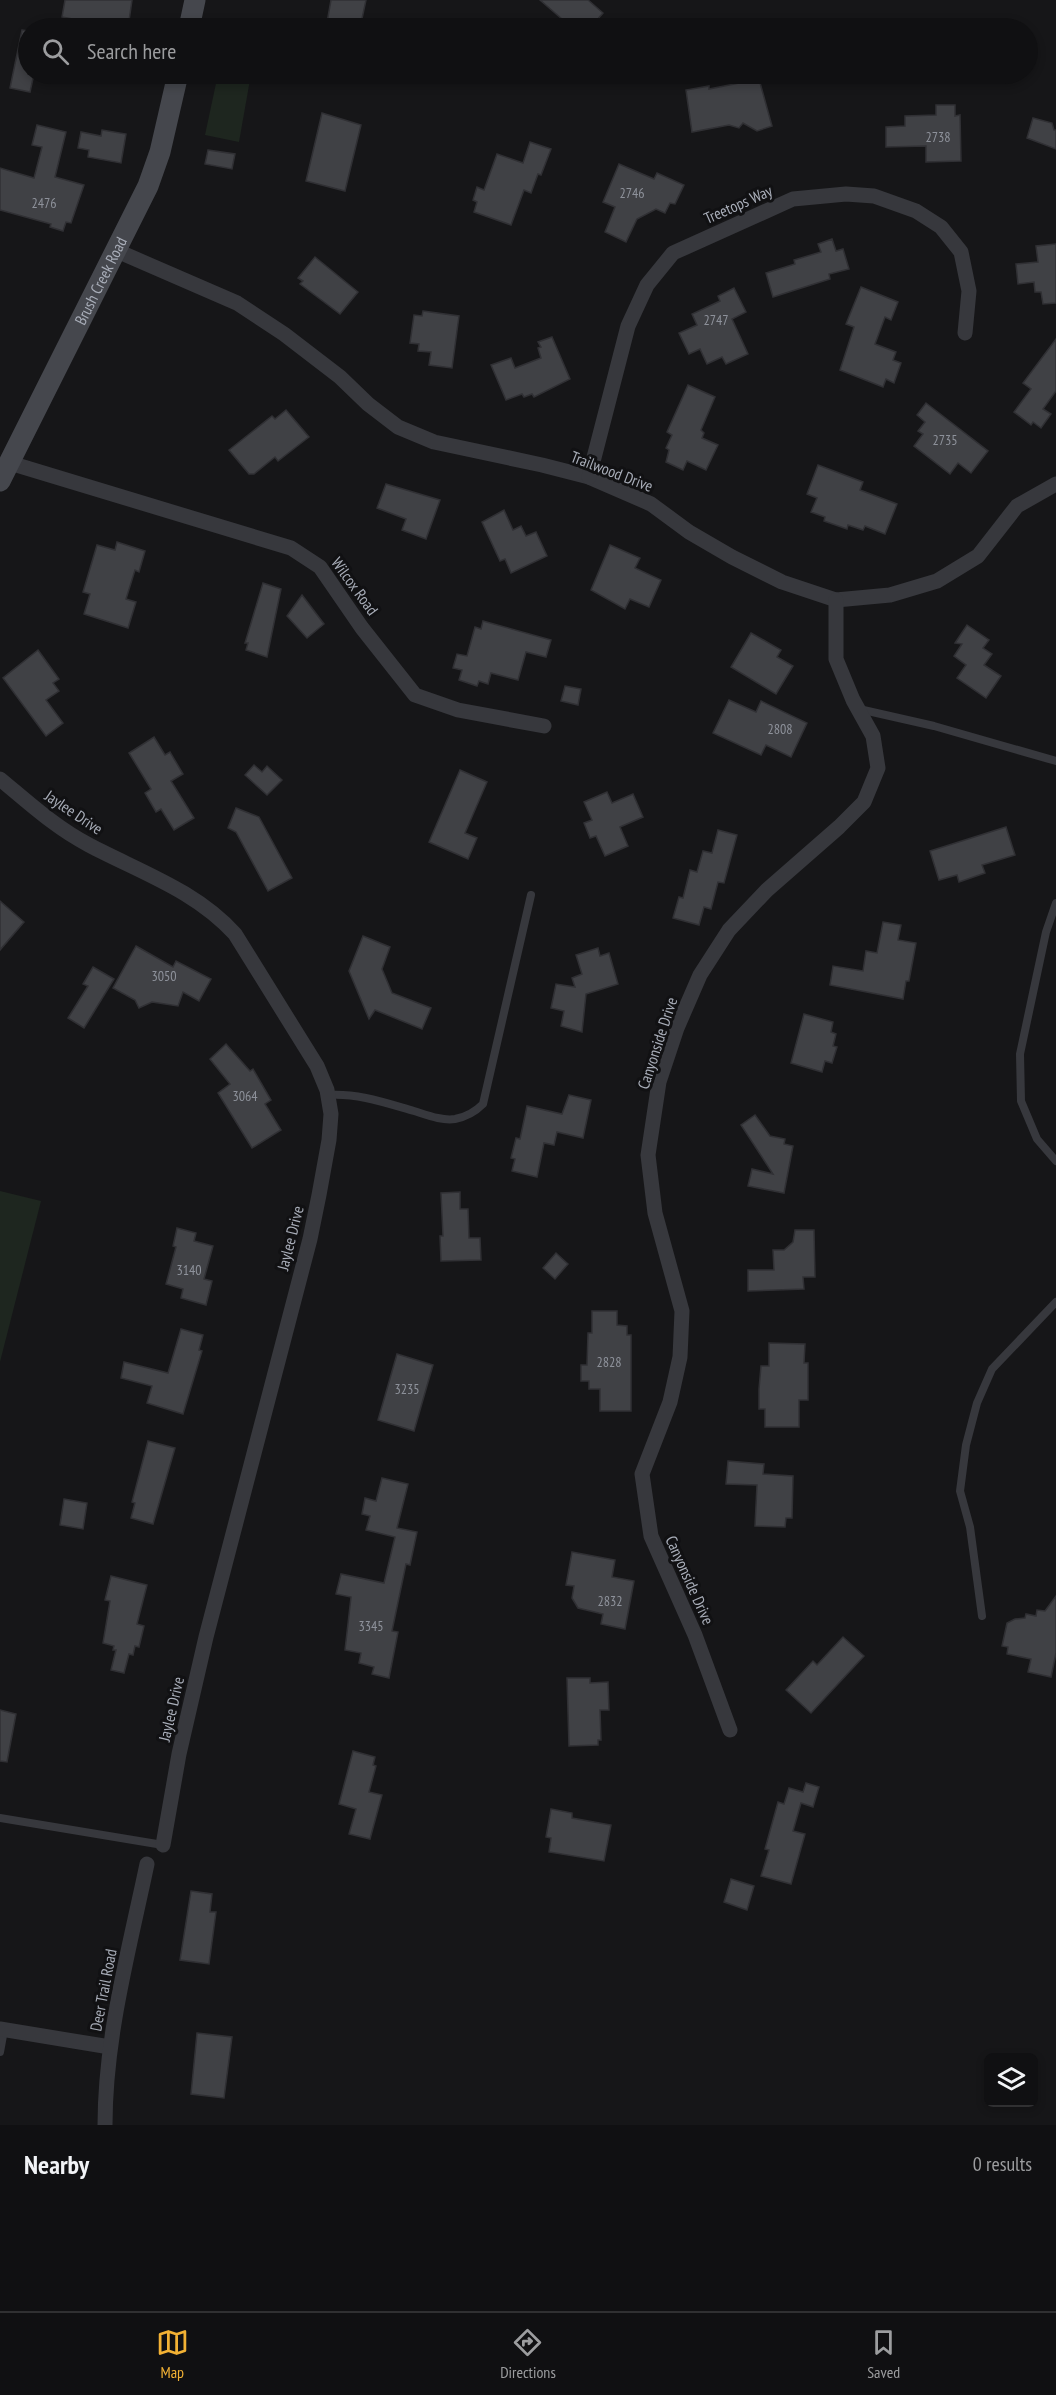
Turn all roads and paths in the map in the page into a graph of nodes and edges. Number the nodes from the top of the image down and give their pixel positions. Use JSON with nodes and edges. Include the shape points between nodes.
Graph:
{"nodes":[{"id":1,"x":195,"y":0,"type":"edge"},
{"id":2,"x":191,"y":18,"type":"edge"},
{"id":3,"x":176,"y":84,"type":"edge"},
{"id":4,"x":115,"y":250,"type":"junction"},
{"id":5,"x":964,"y":333,"type":"dead end"},
{"id":6,"x":5,"y":472,"type":"edge"},
{"id":7,"x":589,"y":477,"type":"junction"},
{"id":8,"x":1056,"y":484,"type":"edge"},
{"id":9,"x":836,"y":600,"type":"junction"},
{"id":10,"x":857,"y":708,"type":"junction"},
{"id":11,"x":544,"y":726,"type":"dead end"},
{"id":12,"x":1056,"y":761,"type":"edge"},
{"id":13,"x":0,"y":779,"type":"edge"},
{"id":14,"x":531,"y":895,"type":"dead end"},
{"id":15,"x":1056,"y":903,"type":"edge"},
{"id":16,"x":328,"y":1095,"type":"junction"},
{"id":17,"x":1056,"y":1161,"type":"edge"},
{"id":18,"x":1056,"y":1302,"type":"edge"},
{"id":19,"x":982,"y":1616,"type":"dead end"},
{"id":20,"x":730,"y":1730,"type":"dead end"},
{"id":21,"x":0,"y":1818,"type":"edge"},
{"id":22,"x":163,"y":1845,"type":"joint"},
{"id":23,"x":147,"y":1864,"type":"dead end"},
{"id":24,"x":2,"y":2030,"type":"edge"},
{"id":25,"x":110,"y":2047,"type":"junction"},
{"id":26,"x":0,"y":2052,"type":"edge"},
{"id":27,"x":105,"y":2125,"type":"edge"}],
"edges":[{"from":1,"to":2,"type":"street"},
{"from":3,"to":4,"type":"street","name":"Brush Creek Road","via":[[154,171]]},
{"from":4,"to":6,"type":"street","name":"Brush Creek Road"},
{"from":4,"to":7,"type":"street","name":"Trailwood Drive","via":[[237,303],[321,362],[398,427],[434,442]]},
{"from":5,"to":7,"type":"street","name":"Treetops Way","via":[[969,291],[961,252],[941,227],[916,211],[874,196],[846,194],[793,199],[673,253],[647,285],[628,326]]},
{"from":6,"to":11,"type":"street","name":"Wilcox Road","via":[[291,548],[320,567],[415,695],[458,710]]},
{"from":7,"to":9,"type":"street","name":"Trailwood Drive","via":[[651,504],[689,531],[782,582]]},
{"from":8,"to":9,"type":"street","name":"Trailwood Drive","via":[[1017,506],[978,556],[937,581],[890,595]]},
{"from":9,"to":10,"type":"street","name":"Canyonside Drive","via":[[836,659]]},
{"from":10,"to":12,"type":"lane"},
{"from":10,"to":20,"type":"street","name":"Canyonside Drive","via":[[873,736],[878,768],[864,802],[729,930],[700,975],[659,1082],[648,1155],[655,1213],[682,1311],[680,1357],[670,1402],[642,1474],[651,1536],[695,1635]]},
{"from":13,"to":16,"type":"street","name":"Jaylee Drive","via":[[74,837],[180,890],[219,918],[235,934],[316,1066]]},
{"from":14,"to":16,"type":"lane","via":[[483,1104],[468,1115],[453,1119],[436,1118],[363,1097]]},
{"from":15,"to":17,"type":"lane","via":[[1020,1054],[1021,1101],[1037,1139]]},
{"from":16,"to":22,"type":"street","name":"Jaylee Drive","via":[[331,1126],[310,1239],[206,1637]]},
{"from":18,"to":19,"type":"lane","via":[[992,1369],[977,1403],[966,1445],[960,1491],[970,1527]]},
{"from":21,"to":22,"type":"lane"},
{"from":23,"to":25,"type":"street","name":"Deer Trail Road"},
{"from":24,"to":25,"type":"street"},
{"from":24,"to":26,"type":"lane"},
{"from":25,"to":27,"type":"street","name":"Deer Trail Road"}]}
